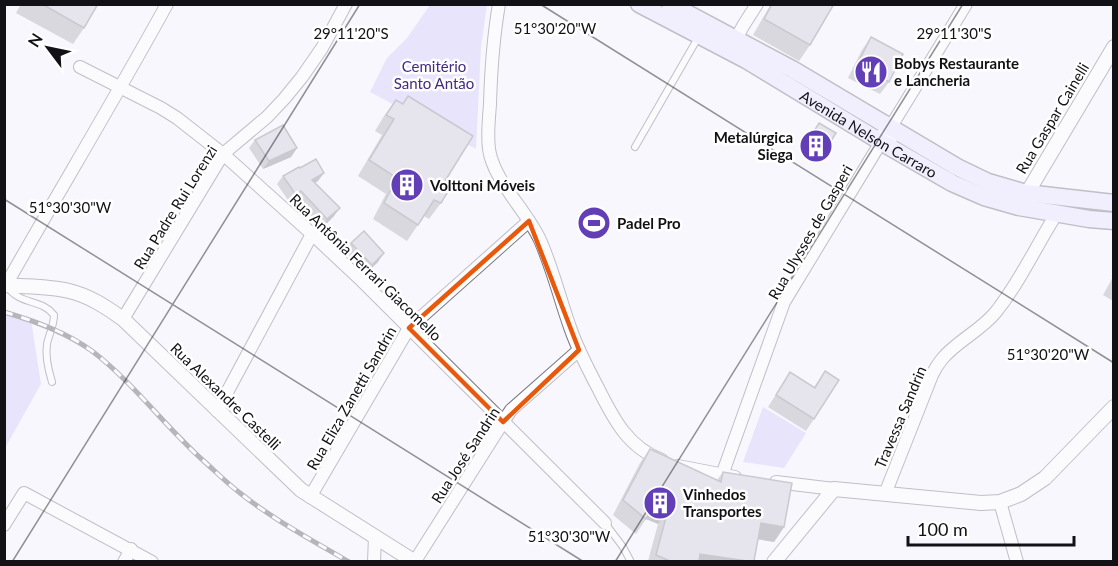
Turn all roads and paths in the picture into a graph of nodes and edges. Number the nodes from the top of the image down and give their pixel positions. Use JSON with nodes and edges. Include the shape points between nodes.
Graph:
{"nodes":[{"id":1,"x":167,"y":4,"type":"edge"},
{"id":2,"x":346,"y":4,"type":"edge"},
{"id":3,"x":499,"y":4,"type":"edge"},
{"id":4,"x":639,"y":4,"type":"edge"},
{"id":5,"x":757,"y":4,"type":"edge"},
{"id":6,"x":966,"y":4,"type":"edge"},
{"id":7,"x":673,"y":11,"type":"edge"},
{"id":8,"x":700,"y":36,"type":"junction"},
{"id":9,"x":733,"y":45,"type":"junction"},
{"id":10,"x":1113,"y":47,"type":"edge"},
{"id":11,"x":80,"y":67,"type":"dead end"},
{"id":12,"x":120,"y":88,"type":"junction"},
{"id":13,"x":885,"y":135,"type":"junction"},
{"id":14,"x":635,"y":147,"type":"dead end"},
{"id":15,"x":223,"y":154,"type":"junction"},
{"id":16,"x":1023,"y":200,"type":"junction"},
{"id":17,"x":1113,"y":203,"type":"edge"},
{"id":18,"x":1061,"y":206,"type":"junction"},
{"id":19,"x":530,"y":221,"type":"junction"},
{"id":20,"x":1113,"y":221,"type":"edge"},
{"id":21,"x":312,"y":234,"type":"junction"},
{"id":22,"x":5,"y":285,"type":"edge"},
{"id":23,"x":123,"y":319,"type":"junction"},
{"id":24,"x":409,"y":328,"type":"junction"},
{"id":25,"x":579,"y":350,"type":"junction"},
{"id":26,"x":52,"y":382,"type":"dead end"},
{"id":27,"x":1113,"y":407,"type":"edge"},
{"id":28,"x":217,"y":411,"type":"junction"},
{"id":29,"x":503,"y":422,"type":"junction"},
{"id":30,"x":722,"y":475,"type":"junction"},
{"id":31,"x":744,"y":478,"type":"edge"},
{"id":32,"x":765,"y":481,"type":"edge"},
{"id":33,"x":834,"y":489,"type":"junction"},
{"id":34,"x":885,"y":494,"type":"junction"},
{"id":35,"x":310,"y":497,"type":"junction"},
{"id":36,"x":1000,"y":502,"type":"junction"},
{"id":37,"x":605,"y":524,"type":"joint"},
{"id":38,"x":4,"y":525,"type":"edge"},
{"id":39,"x":375,"y":537,"type":"junction"},
{"id":40,"x":131,"y":549,"type":"junction"},
{"id":41,"x":124,"y":561,"type":"edge"},
{"id":42,"x":152,"y":561,"type":"edge"},
{"id":43,"x":374,"y":561,"type":"edge"},
{"id":44,"x":415,"y":561,"type":"edge"},
{"id":45,"x":631,"y":561,"type":"edge"},
{"id":46,"x":774,"y":561,"type":"edge"},
{"id":47,"x":1017,"y":561,"type":"edge"}],
"edges":[{"from":1,"to":12,"type":"street"},
{"from":2,"to":15,"type":"street","name":"Rua Padre Rui Lorenzi","via":[[290,92]]},
{"from":3,"to":19,"type":"street","via":[[493,37],[489,150],[498,174]]},
{"from":4,"to":7,"type":"main road","name":"Avenida Nelson Carraro"},
{"from":5,"to":9,"type":"street"},
{"from":6,"to":13,"type":"street","name":"Rua Ulysses de Gasperi"},
{"from":7,"to":8,"type":"main road","name":"Avenida Nelson Carraro"},
{"from":7,"to":9,"type":"main road","name":"Avenida Nelson Carraro"},
{"from":8,"to":9,"type":"main road","name":"Avenida Nelson Carraro"},
{"from":8,"to":14,"type":"lane"},
{"from":9,"to":13,"type":"main road","name":"Avenida Nelson Carraro"},
{"from":10,"to":16,"type":"street","name":"Rua Gaspar Cainelli"},
{"from":11,"to":12,"type":"street","name":"Rua Antônia Ferrari Giacomello"},
{"from":12,"to":15,"type":"street","name":"Rua Antônia Ferrari Giacomello","via":[[169,113]]},
{"from":12,"to":22,"type":"street"},
{"from":13,"to":16,"type":"main road","name":"Avenida Nelson Carraro"},
{"from":13,"to":30,"type":"street","name":"Rua Ulysses de Gasperi","via":[[784,302]]},
{"from":15,"to":21,"type":"street","name":"Rua Antônia Ferrari Giacomello"},
{"from":15,"to":23,"type":"street","name":"Rua Padre Rui Lorenzi"},
{"from":16,"to":18,"type":"main road","name":"Avenida Nelson Carraro"},
{"from":17,"to":18,"type":"main road","name":"Avenida Nelson Carraro"},
{"from":18,"to":20,"type":"main road","name":"Avenida Nelson Carraro"},
{"from":18,"to":34,"type":"street","name":"Travessa Sandrin","via":[[994,314],[942,359],[932,375]]},
{"from":19,"to":24,"type":"street","name":"Rua Eliza Zanetti Sandrin"},
{"from":19,"to":25,"type":"street"},
{"from":21,"to":24,"type":"street","name":"Rua Antônia Ferrari Giacomello"},
{"from":21,"to":28,"type":"street"},
{"from":22,"to":23,"type":"street","name":"Rua Alexandre Castelli","via":[[68,291],[101,304]]},
{"from":22,"to":26,"type":"lane","via":[[14,296],[46,307],[54,315],[46,351]]},
{"from":23,"to":28,"type":"street","name":"Rua Alexandre Castelli"},
{"from":24,"to":29,"type":"street","name":"Rua Antônia Ferrari Giacomello"},
{"from":24,"to":35,"type":"street","name":"Rua Eliza Zanetti Sandrin"},
{"from":25,"to":29,"type":"street","name":"Rua José Sandrin","via":[[511,410]]},
{"from":25,"to":30,"type":"street","via":[[606,404],[631,441],[666,462]]},
{"from":27,"to":36,"type":"street","via":[[1045,478]]},
{"from":28,"to":35,"type":"street","name":"Rua Alexandre Castelli"},
{"from":29,"to":37,"type":"street","name":"Rua Antônia Ferrari Giacomello"},
{"from":29,"to":44,"type":"street","name":"Rua José Sandrin"},
{"from":30,"to":31,"type":"street"},
{"from":32,"to":33,"type":"street"},
{"from":33,"to":34,"type":"street"},
{"from":33,"to":46,"type":"street"},
{"from":34,"to":36,"type":"street"},
{"from":35,"to":39,"type":"street","name":"Rua Alexandre Castelli"},
{"from":36,"to":47,"type":"street"},
{"from":37,"to":45,"type":"lane"},
{"from":38,"to":40,"type":"street","via":[[24,493]]},
{"from":39,"to":43,"type":"street"},
{"from":39,"to":44,"type":"street","name":"Rua Alexandre Castelli"},
{"from":40,"to":41,"type":"street"},
{"from":40,"to":42,"type":"street"}]}
